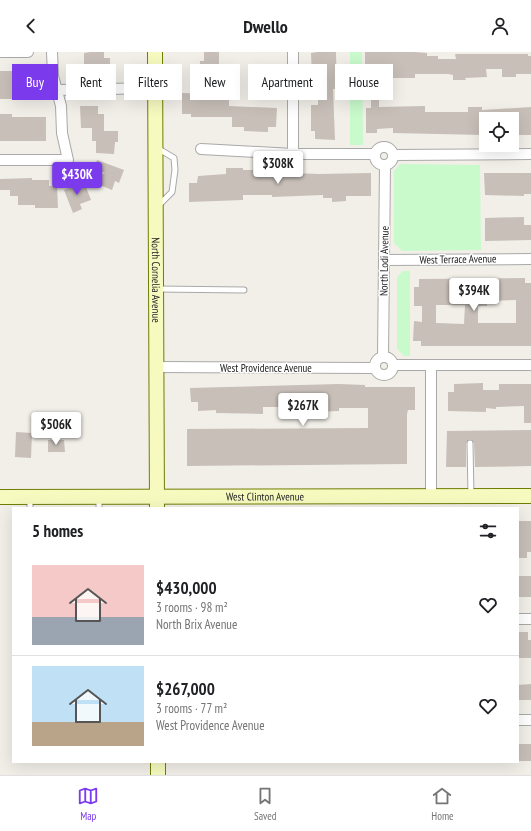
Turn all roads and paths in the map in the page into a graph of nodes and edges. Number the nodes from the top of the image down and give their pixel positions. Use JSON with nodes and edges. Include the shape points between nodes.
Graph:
{"nodes":[{"id":1,"x":0,"y":52,"type":"edge"},
{"id":2,"x":28,"y":52,"type":"edge"},
{"id":3,"x":52,"y":52,"type":"edge"},
{"id":4,"x":155,"y":52,"type":"edge"},
{"id":5,"x":293,"y":52,"type":"edge"},
{"id":6,"x":52,"y":64,"type":"edge"},
{"id":7,"x":155,"y":64,"type":"edge"},
{"id":8,"x":124,"y":89,"type":"edge"},
{"id":9,"x":58,"y":90,"type":"edge"},
{"id":10,"x":58,"y":95,"type":"edge"},
{"id":11,"x":155,"y":100,"type":"edge"},
{"id":12,"x":156,"y":147,"type":"junction"},
{"id":13,"x":201,"y":149,"type":"dead end"},
{"id":14,"x":293,"y":154,"type":"junction"},
{"id":15,"x":375,"y":154,"type":"junction"},
{"id":16,"x":531,"y":154,"type":"edge"},
{"id":17,"x":393,"y":155,"type":"junction"},
{"id":18,"x":0,"y":160,"type":"edge"},
{"id":19,"x":385,"y":165,"type":"junction"},
{"id":20,"x":156,"y":208,"type":"junction"},
{"id":21,"x":531,"y":259,"type":"edge"},
{"id":22,"x":384,"y":260,"type":"junction"},
{"id":23,"x":156,"y":289,"type":"junction"},
{"id":24,"x":244,"y":290,"type":"dead end"},
{"id":25,"x":383,"y":357,"type":"junction"},
{"id":26,"x":393,"y":365,"type":"junction"},
{"id":27,"x":431,"y":365,"type":"junction"},
{"id":28,"x":531,"y":365,"type":"edge"},
{"id":29,"x":156,"y":367,"type":"junction"},
{"id":30,"x":375,"y":368,"type":"junction"},
{"id":31,"x":470,"y":443,"type":"dead end"},
{"id":32,"x":431,"y":496,"type":"junction"},
{"id":33,"x":471,"y":496,"type":"junction"},
{"id":34,"x":531,"y":496,"type":"edge"},
{"id":35,"x":0,"y":498,"type":"edge"},
{"id":36,"x":157,"y":502,"type":"edge"},
{"id":37,"x":30,"y":503,"type":"edge"},
{"id":38,"x":99,"y":503,"type":"edge"},
{"id":39,"x":519,"y":619,"type":"edge"},
{"id":40,"x":531,"y":619,"type":"edge"},
{"id":41,"x":519,"y":720,"type":"edge"},
{"id":42,"x":531,"y":720,"type":"edge"},
{"id":43,"x":158,"y":763,"type":"edge"},
{"id":44,"x":158,"y":775,"type":"edge"}],
"edges":[{"from":1,"to":2,"type":"street"},
{"from":3,"to":6,"type":"street"},
{"from":4,"to":7,"type":"main road","name":"North Cornelia Avenue"},
{"from":5,"to":14,"type":"street"},
{"from":8,"to":9,"type":"street"},
{"from":10,"to":18,"type":"street","via":[[68,160]]},
{"from":11,"to":12,"type":"main road","name":"North Cornelia Avenue"},
{"from":12,"to":20,"type":"main road","name":"North Cornelia Avenue"},
{"from":12,"to":20,"type":"lane","via":[[174,158],[175,170],[172,192]]},
{"from":13,"to":14,"type":"street"},
{"from":14,"to":15,"type":"street"},
{"from":15,"to":17,"type":"street","via":[[380,148],[386,147],[391,149]]},
{"from":15,"to":19,"type":"street","via":[[378,162]]},
{"from":16,"to":17,"type":"street"},
{"from":17,"to":19,"type":"street","via":[[390,162]]},
{"from":19,"to":22,"type":"street","name":"North Lodi Avenue"},
{"from":20,"to":23,"type":"main road","name":"North Cornelia Avenue"},
{"from":21,"to":22,"type":"street","name":"West Terrace Avenue"},
{"from":22,"to":25,"type":"street","name":"North Lodi Avenue"},
{"from":23,"to":24,"type":"lane"},
{"from":23,"to":29,"type":"main road","name":"North Cornelia Avenue"},
{"from":25,"to":26,"type":"street","via":[[391,360]]},
{"from":25,"to":30,"type":"street","via":[[378,360]]},
{"from":26,"to":27,"type":"street"},
{"from":26,"to":30,"type":"street","via":[[392,371],[384,376]]},
{"from":27,"to":28,"type":"street"},
{"from":27,"to":32,"type":"street"},
{"from":29,"to":30,"type":"street","name":"West Providence Avenue"},
{"from":29,"to":36,"type":"main road","name":"North Cornelia Avenue"},
{"from":31,"to":33,"type":"lane"},
{"from":32,"to":33,"type":"main road","name":"West Clinton Avenue"},
{"from":32,"to":36,"type":"main road","name":"West Clinton Avenue"},
{"from":33,"to":34,"type":"main road","name":"West Clinton Avenue"},
{"from":35,"to":37,"type":"main road","name":"West Clinton Avenue"},
{"from":36,"to":38,"type":"main road","name":"West Clinton Avenue"},
{"from":37,"to":38,"type":"main road","name":"West Clinton Avenue"},
{"from":39,"to":40,"type":"street"},
{"from":41,"to":42,"type":"street"},
{"from":43,"to":44,"type":"main road"}]}
